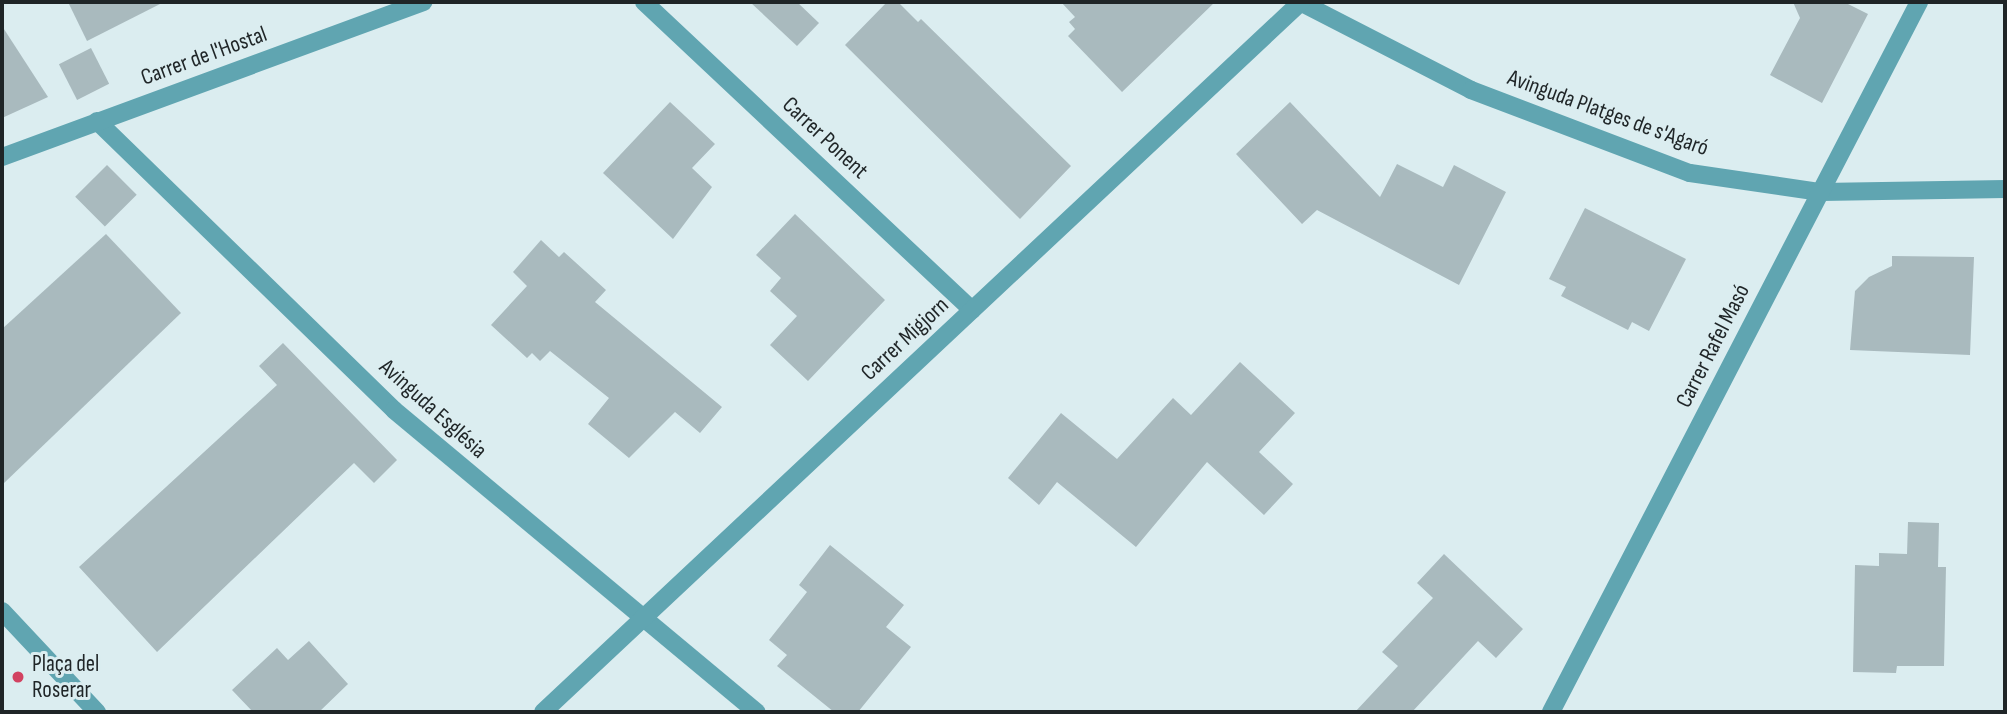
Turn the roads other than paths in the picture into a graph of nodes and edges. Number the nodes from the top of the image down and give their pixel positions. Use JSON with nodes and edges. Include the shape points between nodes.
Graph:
{"nodes":[{"id":1,"x":422,"y":2,"type":"edge"},
{"id":2,"x":644,"y":2,"type":"edge"},
{"id":3,"x":1301,"y":2,"type":"edge"},
{"id":4,"x":1919,"y":2,"type":"edge"},
{"id":5,"x":97,"y":121,"type":"junction"},
{"id":6,"x":2,"y":157,"type":"edge"},
{"id":7,"x":2005,"y":189,"type":"edge"},
{"id":8,"x":1821,"y":191,"type":"junction"},
{"id":9,"x":972,"y":310,"type":"junction"},
{"id":10,"x":2,"y":611,"type":"edge"},
{"id":11,"x":641,"y":620,"type":"junction"},
{"id":12,"x":97,"y":712,"type":"edge"},
{"id":13,"x":543,"y":712,"type":"edge"},
{"id":14,"x":757,"y":712,"type":"edge"},
{"id":15,"x":1551,"y":712,"type":"edge"}],
"edges":[{"from":1,"to":5,"type":"street","name":"Carrer de l'Hostal"},
{"from":2,"to":9,"type":"street","name":"Carrer Ponent"},
{"from":3,"to":8,"type":"street","name":"Avinguda Platges de s'Agaró","via":[[1471,90],[1690,173]]},
{"from":3,"to":9,"type":"street","name":"Carrer Migjorn"},
{"from":4,"to":8,"type":"street","name":"Carrer Rafel Masó"},
{"from":5,"to":6,"type":"street","name":"Carrer de l'Hostal"},
{"from":5,"to":11,"type":"street","name":"Avinguda Església","via":[[394,410]]},
{"from":7,"to":8,"type":"street","name":"Avinguda Platges de s'Agaró"},
{"from":8,"to":15,"type":"street","name":"Carrer Rafel Masó"},
{"from":9,"to":11,"type":"street","name":"Carrer Migjorn"},
{"from":10,"to":12,"type":"street"},
{"from":11,"to":13,"type":"street","name":"Carrer Migjorn"},
{"from":11,"to":14,"type":"street","name":"Avinguda Església"}]}
